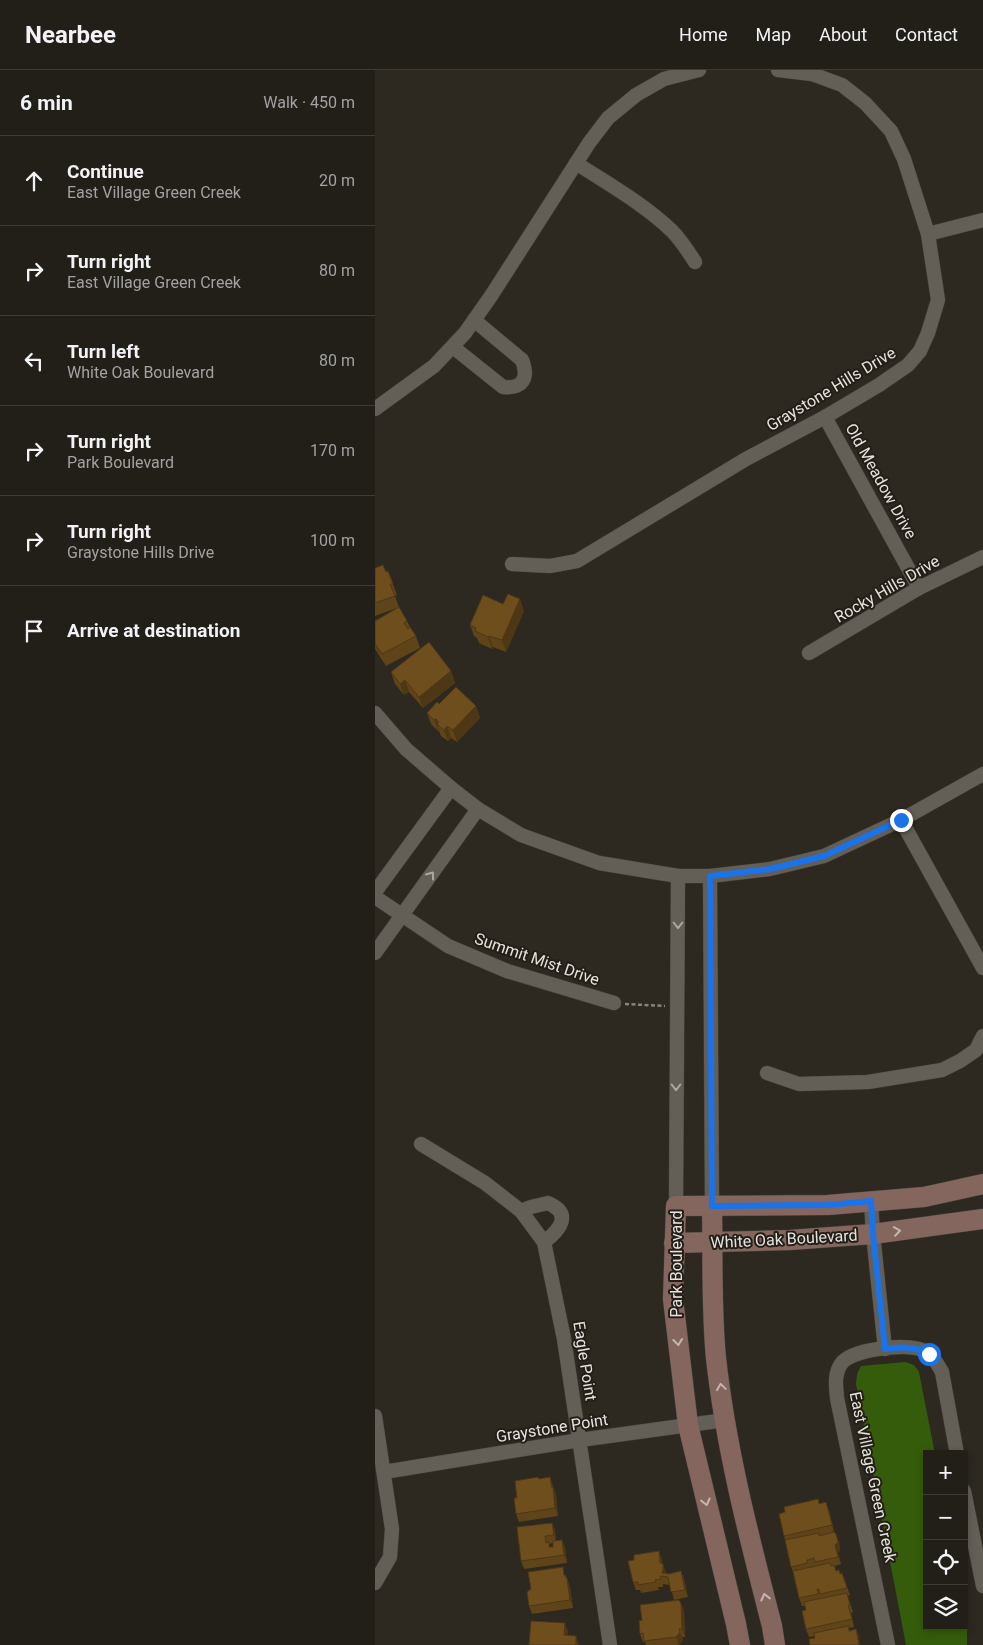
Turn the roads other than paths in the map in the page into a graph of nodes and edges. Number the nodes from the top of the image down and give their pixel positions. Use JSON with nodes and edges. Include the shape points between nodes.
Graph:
{"nodes":[{"id":1,"x":699,"y":70,"type":"edge"},
{"id":2,"x":778,"y":70,"type":"edge"},
{"id":3,"x":576,"y":163,"type":"junction"},
{"id":4,"x":983,"y":220,"type":"edge"},
{"id":5,"x":928,"y":234,"type":"junction"},
{"id":6,"x":695,"y":262,"type":"dead end"},
{"id":7,"x":474,"y":320,"type":"junction"},
{"id":8,"x":453,"y":347,"type":"junction"},
{"id":9,"x":375,"y":409,"type":"edge"},
{"id":10,"x":825,"y":417,"type":"junction"},
{"id":11,"x":983,"y":557,"type":"edge"},
{"id":12,"x":512,"y":564,"type":"dead end"},
{"id":13,"x":919,"y":588,"type":"junction"},
{"id":14,"x":809,"y":653,"type":"dead end"},
{"id":15,"x":375,"y":713,"type":"edge"},
{"id":16,"x":983,"y":774,"type":"edge"},
{"id":17,"x":451,"y":788,"type":"junction"},
{"id":18,"x":478,"y":809,"type":"junction"},
{"id":19,"x":901,"y":820,"type":"junction"},
{"id":20,"x":678,"y":876,"type":"junction"},
{"id":21,"x":710,"y":876,"type":"junction"},
{"id":22,"x":375,"y":892,"type":"edge"},
{"id":23,"x":375,"y":897,"type":"edge"},
{"id":24,"x":403,"y":914,"type":"junction"},
{"id":25,"x":375,"y":953,"type":"edge"},
{"id":26,"x":983,"y":968,"type":"edge"},
{"id":27,"x":614,"y":1004,"type":"road end"},
{"id":28,"x":983,"y":1036,"type":"edge"},
{"id":29,"x":979,"y":1053,"type":"edge"},
{"id":30,"x":767,"y":1073,"type":"dead end"},
{"id":31,"x":421,"y":1144,"type":"dead end"},
{"id":32,"x":983,"y":1184,"type":"edge"},
{"id":33,"x":871,"y":1201,"type":"junction"},
{"id":34,"x":675,"y":1206,"type":"junction"},
{"id":35,"x":712,"y":1206,"type":"junction"},
{"id":36,"x":521,"y":1211,"type":"junction"},
{"id":37,"x":983,"y":1220,"type":"edge"},
{"id":38,"x":873,"y":1234,"type":"junction"},
{"id":39,"x":544,"y":1242,"type":"junction"},
{"id":40,"x":674,"y":1243,"type":"junction"},
{"id":41,"x":713,"y":1243,"type":"junction"},
{"id":42,"x":885,"y":1349,"type":"junction"},
{"id":43,"x":375,"y":1416,"type":"edge"},
{"id":44,"x":725,"y":1420,"type":"junction"},
{"id":45,"x":688,"y":1425,"type":"junction"},
{"id":46,"x":580,"y":1440,"type":"junction"},
{"id":47,"x":956,"y":1450,"type":"edge"},
{"id":48,"x":384,"y":1472,"type":"junction"},
{"id":49,"x":965,"y":1495,"type":"edge"},
{"id":50,"x":375,"y":1583,"type":"edge"},
{"id":51,"x":983,"y":1586,"type":"edge"},
{"id":52,"x":610,"y":1645,"type":"edge"},
{"id":53,"x":739,"y":1645,"type":"edge"},
{"id":54,"x":775,"y":1645,"type":"edge"},
{"id":55,"x":889,"y":1645,"type":"edge"}],
"edges":[{"from":1,"to":3,"type":"street","via":[[664,80],[636,95],[608,118]]},
{"from":2,"to":5,"type":"street","name":"Graystone Hills Drive","via":[[812,74],[842,85],[865,103],[891,131],[904,159]]},
{"from":3,"to":6,"type":"street","via":[[671,230]]},
{"from":3,"to":7,"type":"street"},
{"from":4,"to":5,"type":"street"},
{"from":5,"to":10,"type":"street","name":"Graystone Hills Drive","via":[[938,300],[920,351],[908,365]]},
{"from":7,"to":8,"type":"street"},
{"from":7,"to":8,"type":"street","via":[[522,360],[525,378],[511,388],[503,387]]},
{"from":8,"to":9,"type":"street","via":[[434,366]]},
{"from":10,"to":12,"type":"street","name":"Graystone Hills Drive","via":[[747,459],[577,561],[550,566]]},
{"from":10,"to":13,"type":"street","name":"Old Meadow Drive"},
{"from":11,"to":13,"type":"street","name":"Rocky Hills Drive"},
{"from":13,"to":14,"type":"street","name":"Rocky Hills Drive"},
{"from":15,"to":17,"type":"street","via":[[406,749]]},
{"from":16,"to":19,"type":"street"},
{"from":17,"to":18,"type":"street"},
{"from":17,"to":22,"type":"street"},
{"from":18,"to":20,"type":"street","via":[[521,835],[599,863]]},
{"from":24,"to":18,"type":"street","one_way":true},
{"from":19,"to":21,"type":"street","via":[[824,856],[770,869]]},
{"from":19,"to":26,"type":"street"},
{"from":20,"to":21,"type":"street"},
{"from":20,"to":34,"type":"street","name":"Park Boulevard","one_way":true},
{"from":21,"to":35,"type":"street"},
{"from":23,"to":24,"type":"street","name":"Summit Mist Drive"},
{"from":24,"to":25,"type":"street"},
{"from":24,"to":27,"type":"street","name":"Summit Mist Drive","via":[[448,946],[507,971]]},
{"from":28,"to":29,"type":"street"},
{"from":29,"to":30,"type":"street","via":[[941,1070],[868,1082],[799,1084]]},
{"from":31,"to":36,"type":"street","name":"Eagle Point","via":[[485,1183]]},
{"from":32,"to":33,"type":"street","name":"White Oak Boulevard","via":[[924,1196]]},
{"from":33,"to":35,"type":"street","name":"White Oak Boulevard","via":[[828,1205]]},
{"from":33,"to":38,"type":"street"},
{"from":34,"to":35,"type":"street","name":"White Oak Boulevard"},
{"from":34,"to":40,"type":"street","name":"Park Boulevard"},
{"from":35,"to":41,"type":"street"},
{"from":36,"to":39,"type":"street","name":"Eagle Point"},
{"from":36,"to":39,"type":"street","via":[[548,1203],[561,1211],[561,1226]]},
{"from":38,"to":37,"type":"street","name":"White Oak Boulevard","one_way":true},
{"from":38,"to":41,"type":"street","name":"White Oak Boulevard"},
{"from":38,"to":42,"type":"street"},
{"from":39,"to":46,"type":"street","name":"Eagle Point"},
{"from":40,"to":41,"type":"street","name":"White Oak Boulevard"},
{"from":40,"to":45,"type":"street","name":"Park Boulevard","one_way":true,"via":[[673,1299]]},
{"from":44,"to":41,"type":"street","one_way":true,"via":[[716,1357],[711,1284]]},
{"from":42,"to":47,"type":"street","name":"East Village Green Creek","via":[[920,1349],[936,1362],[942,1372]]},
{"from":42,"to":55,"type":"street","name":"East Village Green Creek","via":[[851,1355],[841,1364],[836,1376],[837,1398]]},
{"from":43,"to":48,"type":"street"},
{"from":44,"to":45,"type":"street","name":"Graystone Point"},
{"from":54,"to":44,"type":"street","one_way":true,"via":[[739,1498]]},
{"from":45,"to":46,"type":"street","name":"Graystone Point"},
{"from":45,"to":53,"type":"street","name":"Park Boulevard","one_way":true},
{"from":46,"to":48,"type":"street","name":"Graystone Point"},
{"from":46,"to":52,"type":"street","name":"Eagle Point"},
{"from":48,"to":50,"type":"street","via":[[392,1529],[390,1557]]},
{"from":49,"to":51,"type":"street"}]}
